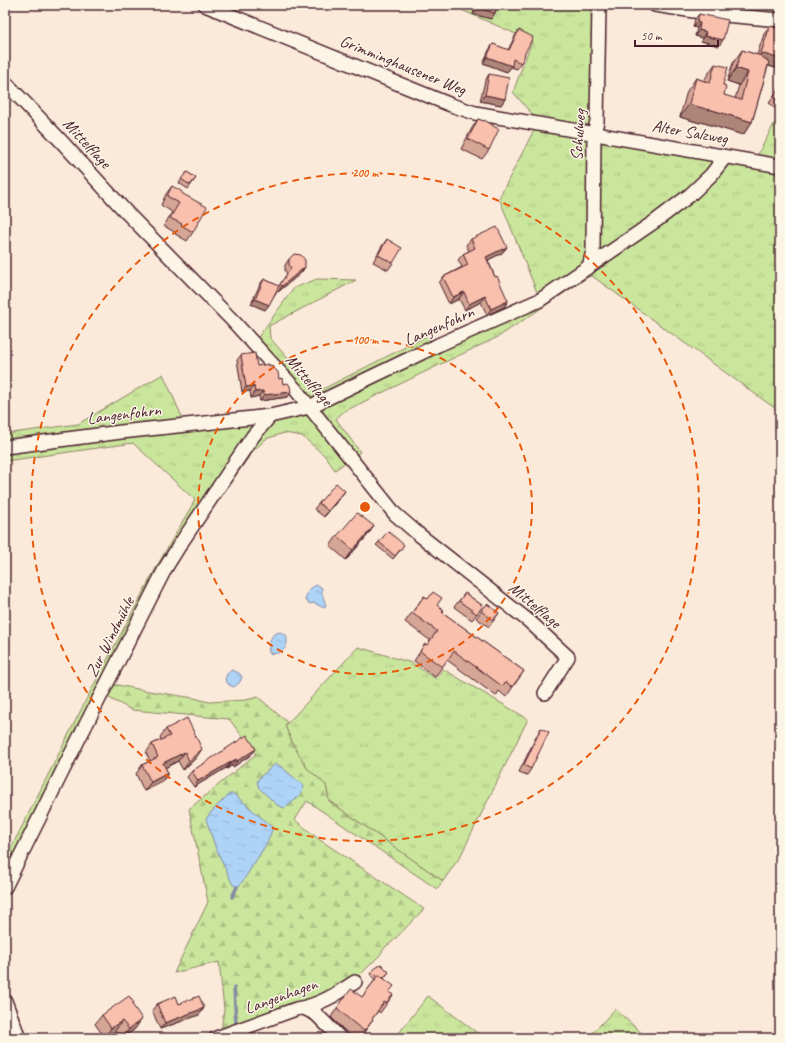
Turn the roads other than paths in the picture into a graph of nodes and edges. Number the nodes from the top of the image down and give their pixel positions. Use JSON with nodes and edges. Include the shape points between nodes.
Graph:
{"nodes":[{"id":1,"x":205,"y":5,"type":"edge"},
{"id":2,"x":599,"y":5,"type":"edge"},
{"id":3,"x":655,"y":5,"type":"edge"},
{"id":4,"x":780,"y":20,"type":"edge"},
{"id":5,"x":5,"y":82,"type":"edge"},
{"id":6,"x":594,"y":134,"type":"junction"},
{"id":7,"x":725,"y":157,"type":"junction"},
{"id":8,"x":780,"y":166,"type":"edge"},
{"id":9,"x":589,"y":267,"type":"junction"},
{"id":10,"x":309,"y":407,"type":"junction"},
{"id":11,"x":270,"y":416,"type":"junction"},
{"id":12,"x":5,"y":447,"type":"edge"},
{"id":13,"x":545,"y":693,"type":"dead end"},
{"id":14,"x":5,"y":887,"type":"edge"},
{"id":15,"x":355,"y":982,"type":"dead end"},
{"id":16,"x":5,"y":1002,"type":"edge"},
{"id":17,"x":304,"y":1008,"type":"junction"},
{"id":18,"x":19,"y":1038,"type":"edge"},
{"id":19,"x":216,"y":1038,"type":"edge"},
{"id":20,"x":340,"y":1038,"type":"edge"}],
"edges":[{"from":1,"to":6,"type":"street","name":"Grimminghausener Weg","via":[[475,113]]},
{"from":2,"to":6,"type":"street","name":"Schulweg","via":[[598,122]]},
{"from":3,"to":4,"type":"street","via":[[713,14]]},
{"from":5,"to":10,"type":"street","name":"Mittelflage","via":[[127,213],[233,321]]},
{"from":6,"to":7,"type":"street","name":"Alter Salzweg"},
{"from":6,"to":9,"type":"street","name":"Schulweg","via":[[593,251]]},
{"from":7,"to":8,"type":"street","name":"Alter Salzweg"},
{"from":7,"to":9,"type":"street","name":"Langenfohrn","via":[[690,195]]},
{"from":9,"to":10,"type":"street","name":"Langenfohrn","via":[[540,300],[438,345]]},
{"from":10,"to":11,"type":"street","name":"Langenfohrn"},
{"from":10,"to":13,"type":"street","name":"Mittelflage","via":[[396,514],[530,622],[568,657]]},
{"from":11,"to":12,"type":"street","name":"Langenfohrn"},
{"from":11,"to":14,"type":"street","name":"Zur Windmühle","via":[[244,449],[166,567]]},
{"from":15,"to":17,"type":"street","name":"Langenhagen","via":[[338,993]]},
{"from":16,"to":18,"type":"street"},
{"from":17,"to":19,"type":"street","name":"Langenhagen"},
{"from":17,"to":20,"type":"street","via":[[316,1014]]}]}
